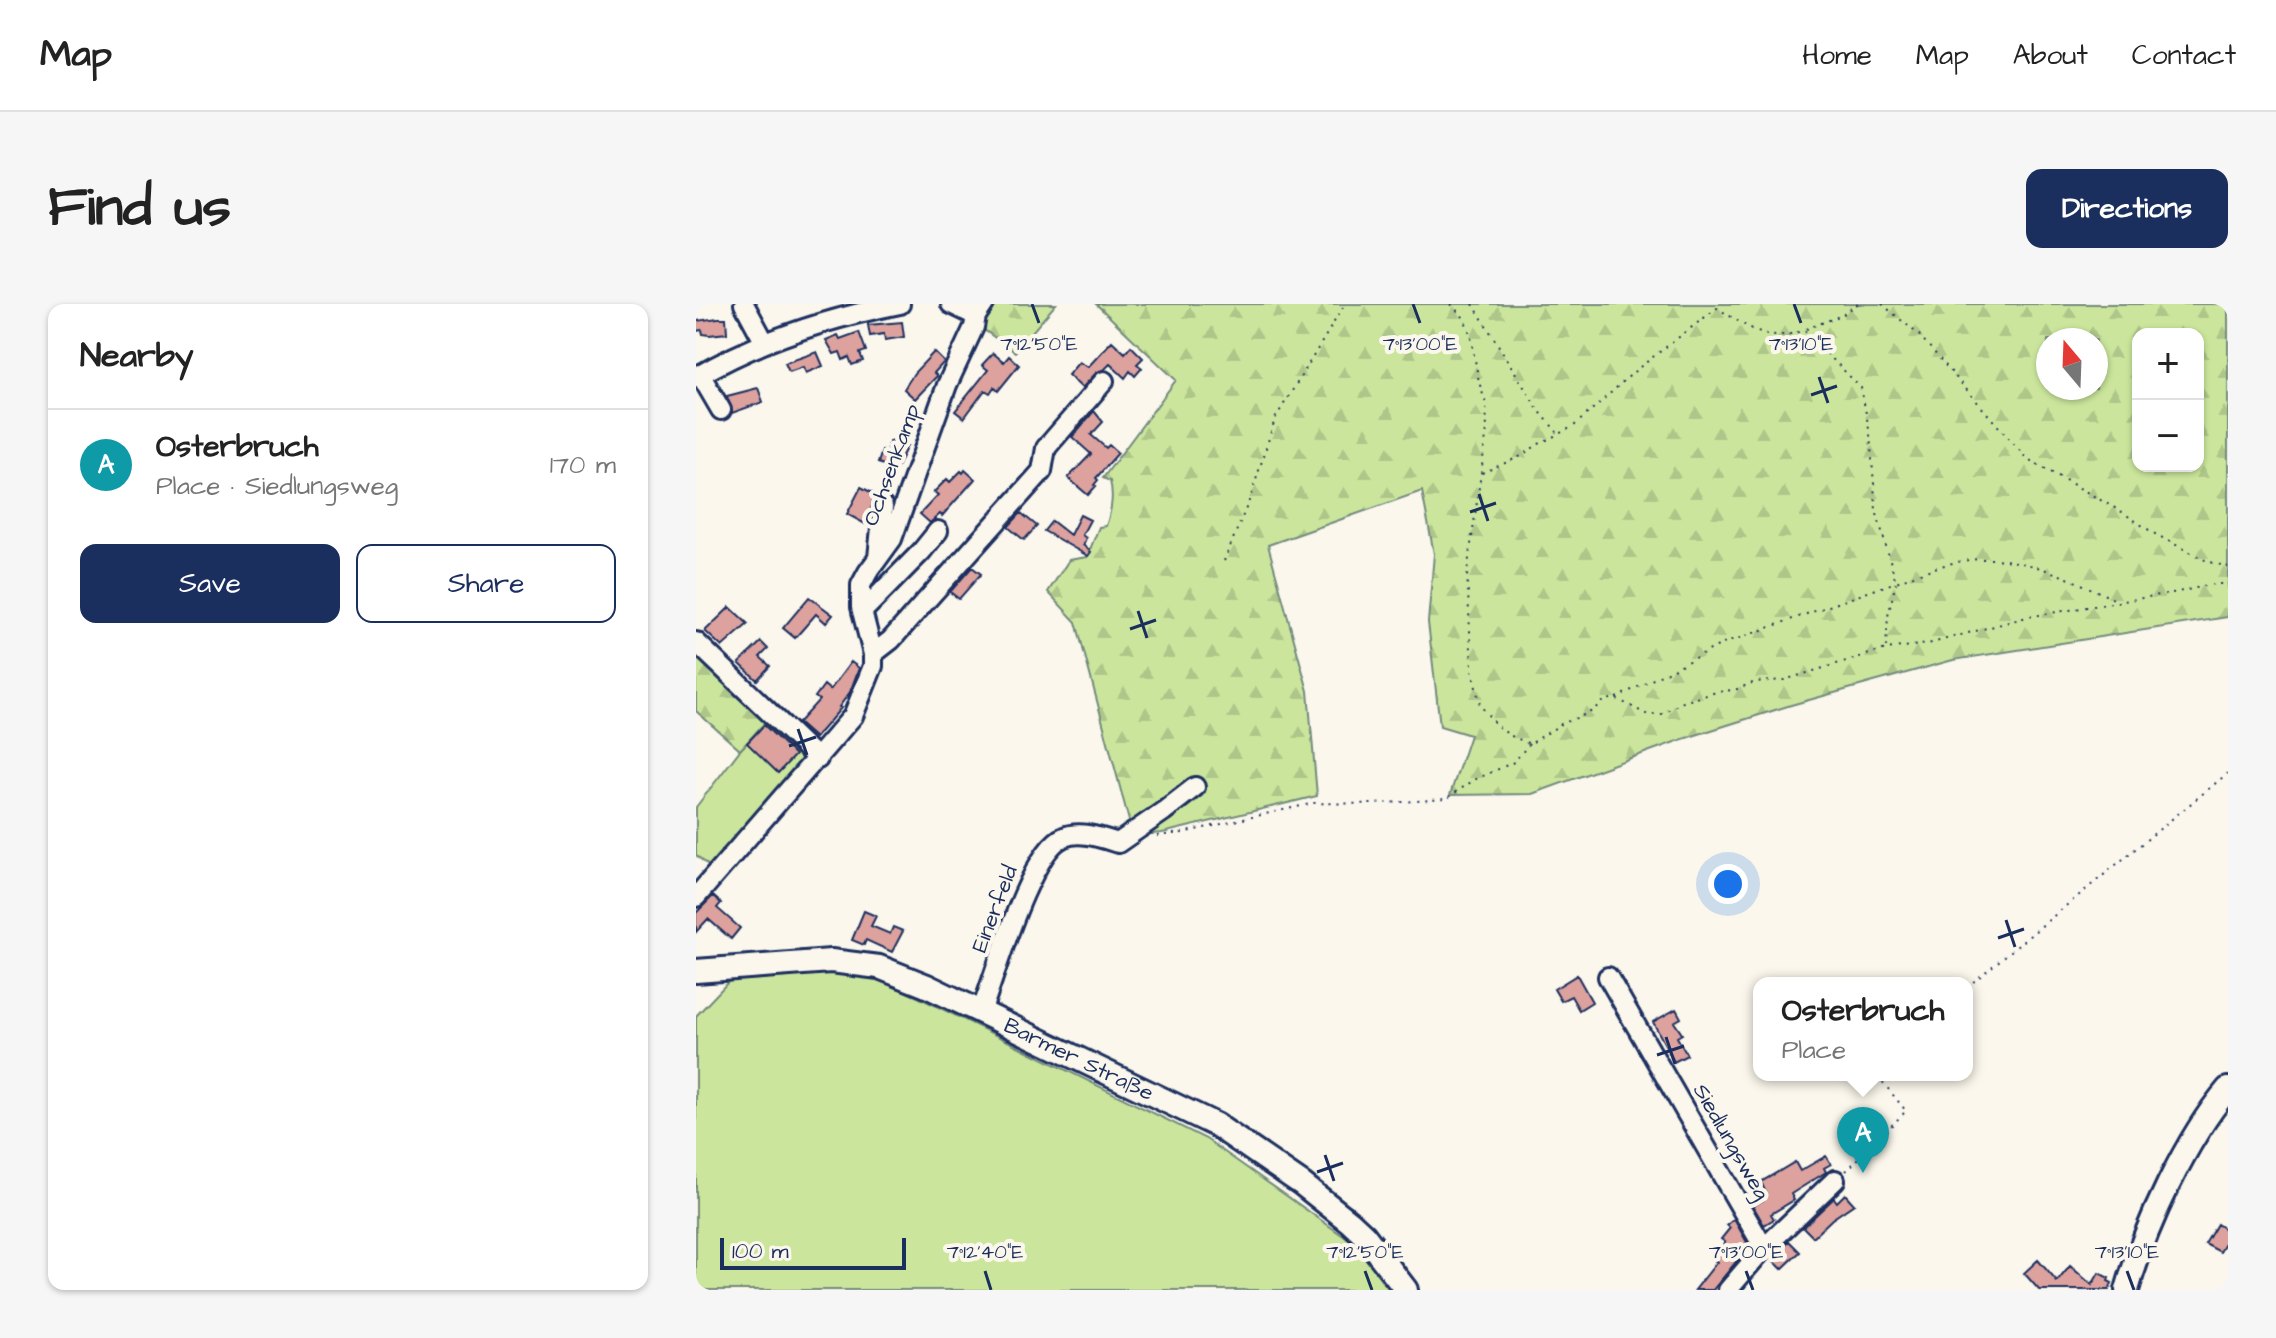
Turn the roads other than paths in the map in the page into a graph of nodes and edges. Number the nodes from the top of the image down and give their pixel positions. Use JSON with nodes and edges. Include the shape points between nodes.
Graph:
{"nodes":[{"id":1,"x":744,"y":304,"type":"edge"},
{"id":2,"x":816,"y":304,"type":"edge"},
{"id":3,"x":900,"y":304,"type":"edge"},
{"id":4,"x":951,"y":304,"type":"edge"},
{"id":5,"x":868,"y":307,"type":"edge"},
{"id":6,"x":980,"y":310,"type":"edge"},
{"id":7,"x":824,"y":322,"type":"junction"},
{"id":8,"x":765,"y":343,"type":"junction"},
{"id":9,"x":698,"y":376,"type":"edge"},
{"id":10,"x":1104,"y":381,"type":"dead end"},
{"id":11,"x":721,"y":410,"type":"dead end"},
{"id":12,"x":925,"y":446,"type":"junction"},
{"id":13,"x":902,"y":473,"type":"dead end"},
{"id":14,"x":883,"y":507,"type":"dead end"},
{"id":15,"x":938,"y":531,"type":"dead end"},
{"id":16,"x":878,"y":558,"type":"junction"},
{"id":17,"x":862,"y":612,"type":"junction"},
{"id":18,"x":696,"y":642,"type":"edge"},
{"id":19,"x":873,"y":654,"type":"junction"},
{"id":20,"x":818,"y":759,"type":"junction"},
{"id":21,"x":1195,"y":787,"type":"dead end"},
{"id":22,"x":696,"y":897,"type":"edge"},
{"id":23,"x":696,"y":971,"type":"edge"},
{"id":24,"x":1608,"y":977,"type":"dead end"},
{"id":25,"x":981,"y":1012,"type":"junction"},
{"id":26,"x":2228,"y":1089,"type":"edge"},
{"id":27,"x":1835,"y":1180,"type":"road end"},
{"id":28,"x":1764,"y":1248,"type":"junction"},
{"id":29,"x":1406,"y":1290,"type":"edge"},
{"id":30,"x":1728,"y":1290,"type":"edge"},
{"id":31,"x":2127,"y":1290,"type":"edge"}],
"edges":[{"from":1,"to":8,"type":"street"},
{"from":2,"to":7,"type":"street"},
{"from":3,"to":5,"type":"street"},
{"from":4,"to":6,"type":"street","name":"Ochsenkamp"},
{"from":5,"to":7,"type":"street"},
{"from":6,"to":12,"type":"street","name":"Ochsenkamp"},
{"from":7,"to":8,"type":"street"},
{"from":8,"to":9,"type":"street"},
{"from":9,"to":11,"type":"street"},
{"from":10,"to":19,"type":"street","via":[[1046,448],[1042,471]]},
{"from":12,"to":13,"type":"street"},
{"from":12,"to":16,"type":"street","name":"Ochsenkamp","via":[[892,539]]},
{"from":14,"to":16,"type":"street"},
{"from":15,"to":17,"type":"street"},
{"from":16,"to":17,"type":"street","name":"Ochsenkamp","via":[[861,585]]},
{"from":17,"to":19,"type":"street","name":"Ochsenkamp"},
{"from":18,"to":20,"type":"street"},
{"from":19,"to":20,"type":"street","name":"Ochsenkamp","via":[[853,716]]},
{"from":20,"to":22,"type":"street","name":"Ochsenkamp"},
{"from":21,"to":25,"type":"street","name":"Einerfeld","via":[[1118,843],[1064,836],[1045,853],[1030,877]]},
{"from":23,"to":25,"type":"main road","name":"Barmer Straße","via":[[850,962],[897,974]]},
{"from":24,"to":28,"type":"street","name":"Siedlungsweg"},
{"from":25,"to":29,"type":"main road","name":"Barmer Straße","via":[[1237,1138],[1350,1222]]},
{"from":26,"to":31,"type":"main road","via":[[2189,1145]]},
{"from":27,"to":28,"type":"street"},
{"from":28,"to":30,"type":"street"}]}
